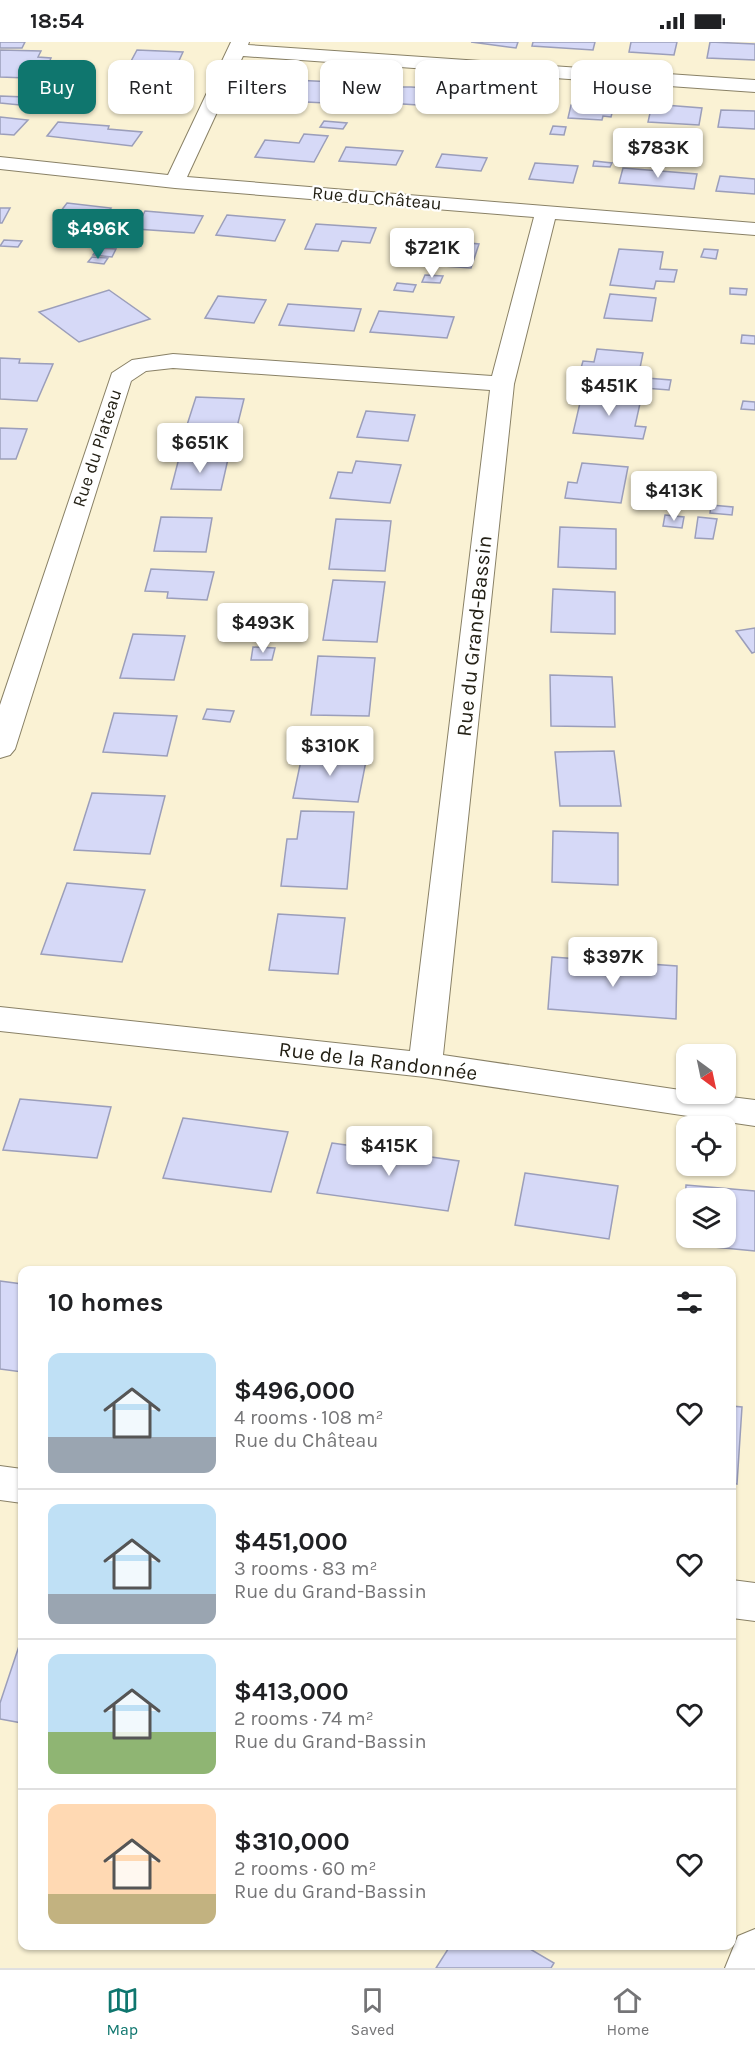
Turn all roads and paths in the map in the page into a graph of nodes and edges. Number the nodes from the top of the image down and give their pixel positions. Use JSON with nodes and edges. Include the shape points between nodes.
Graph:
{"nodes":[{"id":1,"x":239,"y":46,"type":"edge"},
{"id":2,"x":755,"y":86,"type":"edge"},
{"id":3,"x":0,"y":163,"type":"edge"},
{"id":4,"x":175,"y":182,"type":"junction"},
{"id":5,"x":546,"y":212,"type":"junction"},
{"id":6,"x":755,"y":229,"type":"edge"},
{"id":7,"x":502,"y":384,"type":"junction"},
{"id":8,"x":0,"y":749,"type":"edge"},
{"id":9,"x":0,"y":1019,"type":"edge"},
{"id":10,"x":425,"y":1065,"type":"junction"},
{"id":11,"x":755,"y":1113,"type":"edge"},
{"id":12,"x":0,"y":1483,"type":"edge"},
{"id":13,"x":18,"y":1485,"type":"edge"},
{"id":14,"x":736,"y":1600,"type":"edge"},
{"id":15,"x":755,"y":1602,"type":"edge"},
{"id":16,"x":755,"y":1953,"type":"edge"},
{"id":17,"x":748,"y":1968,"type":"edge"}],
"edges":[{"from":1,"to":2,"type":"street"},
{"from":1,"to":4,"type":"street"},
{"from":3,"to":4,"type":"street","name":"Rue du Château"},
{"from":4,"to":5,"type":"street","name":"Rue du Château"},
{"from":5,"to":6,"type":"street","name":"Rue du Château"},
{"from":5,"to":7,"type":"street","name":"Rue du Grand-Bassin"},
{"from":7,"to":8,"type":"street","name":"Rue du Plateau","via":[[173,361],[140,365],[120,378]]},
{"from":7,"to":10,"type":"street","name":"Rue du Grand-Bassin"},
{"from":9,"to":10,"type":"street","name":"Rue de la Randonnée"},
{"from":10,"to":11,"type":"street","name":"Rue de la Randonnée"},
{"from":12,"to":13,"type":"street"},
{"from":14,"to":15,"type":"street"},
{"from":16,"to":17,"type":"street"}]}
